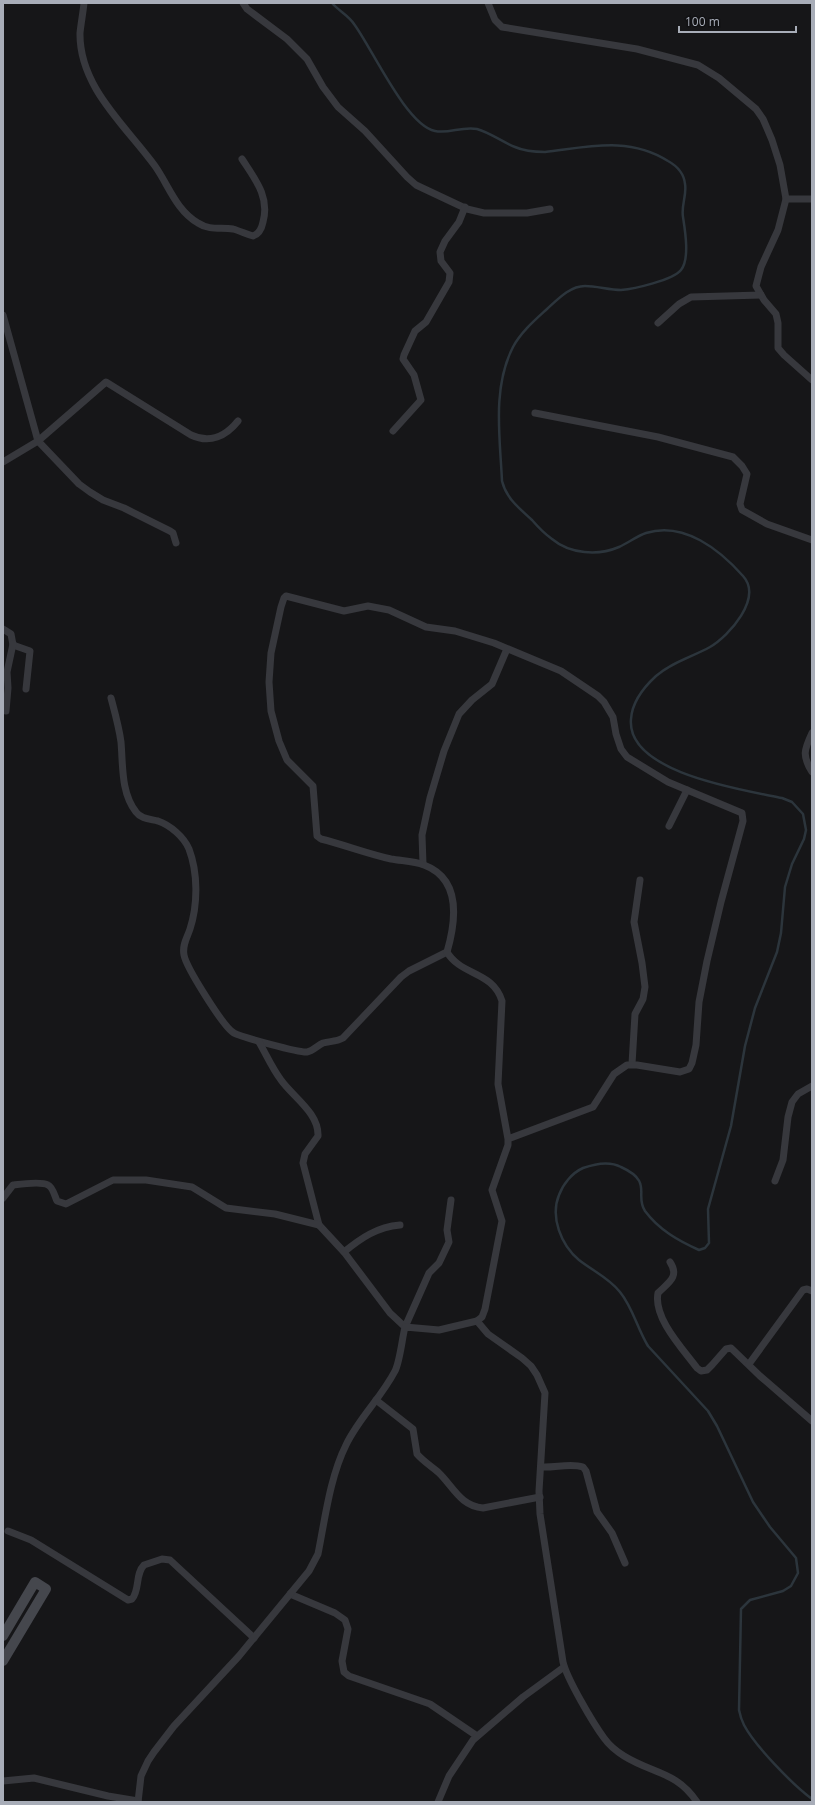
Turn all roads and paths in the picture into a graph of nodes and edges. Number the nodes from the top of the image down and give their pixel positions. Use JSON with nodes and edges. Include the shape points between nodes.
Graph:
{"nodes":[{"id":1,"x":84,"y":3,"type":"edge"},
{"id":2,"x":243,"y":3,"type":"edge"},
{"id":3,"x":488,"y":3,"type":"edge"},
{"id":4,"x":242,"y":159,"type":"dead end"},
{"id":5,"x":786,"y":199,"type":"junction"},
{"id":6,"x":812,"y":199,"type":"edge"},
{"id":7,"x":465,"y":207,"type":"junction"},
{"id":8,"x":550,"y":209,"type":"dead end"},
{"id":9,"x":761,"y":295,"type":"junction"},
{"id":10,"x":3,"y":315,"type":"edge"},
{"id":11,"x":658,"y":323,"type":"dead end"},
{"id":12,"x":812,"y":380,"type":"edge"},
{"id":13,"x":535,"y":413,"type":"dead end"},
{"id":14,"x":238,"y":421,"type":"dead end"},
{"id":15,"x":393,"y":431,"type":"dead end"},
{"id":16,"x":38,"y":441,"type":"junction"},
{"id":17,"x":3,"y":462,"type":"edge"},
{"id":18,"x":812,"y":540,"type":"edge"},
{"id":19,"x":176,"y":543,"type":"dead end"},
{"id":20,"x":3,"y":629,"type":"edge"},
{"id":21,"x":13,"y":644,"type":"junction"},
{"id":22,"x":507,"y":648,"type":"junction"},
{"id":23,"x":26,"y":689,"type":"dead end"},
{"id":24,"x":111,"y":698,"type":"dead end"},
{"id":25,"x":6,"y":711,"type":"dead end"},
{"id":26,"x":812,"y":733,"type":"edge"},
{"id":27,"x":812,"y":772,"type":"edge"},
{"id":28,"x":687,"y":790,"type":"junction"},
{"id":29,"x":669,"y":826,"type":"dead end"},
{"id":30,"x":424,"y":864,"type":"junction"},
{"id":31,"x":640,"y":880,"type":"dead end"},
{"id":32,"x":447,"y":952,"type":"junction"},
{"id":33,"x":258,"y":1042,"type":"junction"},
{"id":34,"x":632,"y":1064,"type":"junction"},
{"id":35,"x":812,"y":1086,"type":"edge"},
{"id":36,"x":508,"y":1139,"type":"junction"},
{"id":37,"x":775,"y":1181,"type":"dead end"},
{"id":38,"x":3,"y":1198,"type":"edge"},
{"id":39,"x":452,"y":1200,"type":"dead end"},
{"id":40,"x":319,"y":1224,"type":"junction"},
{"id":41,"x":400,"y":1225,"type":"dead end"},
{"id":42,"x":344,"y":1252,"type":"junction"},
{"id":43,"x":670,"y":1262,"type":"dead end"},
{"id":44,"x":812,"y":1290,"type":"edge"},
{"id":45,"x":477,"y":1321,"type":"junction"},
{"id":46,"x":405,"y":1327,"type":"junction"},
{"id":47,"x":749,"y":1364,"type":"junction"},
{"id":48,"x":376,"y":1400,"type":"junction"},
{"id":49,"x":812,"y":1421,"type":"edge"},
{"id":50,"x":541,"y":1467,"type":"junction"},
{"id":51,"x":540,"y":1497,"type":"junction"},
{"id":52,"x":8,"y":1530,"type":"dead end"},
{"id":53,"x":625,"y":1563,"type":"dead end"},
{"id":54,"x":290,"y":1594,"type":"junction"},
{"id":55,"x":3,"y":1636,"type":"edge"},
{"id":56,"x":254,"y":1638,"type":"junction"},
{"id":57,"x":3,"y":1661,"type":"edge"},
{"id":58,"x":564,"y":1667,"type":"junction"},
{"id":59,"x":477,"y":1736,"type":"junction"},
{"id":60,"x":3,"y":1781,"type":"edge"},
{"id":61,"x":138,"y":1802,"type":"edge"},
{"id":62,"x":438,"y":1802,"type":"edge"},
{"id":63,"x":698,"y":1802,"type":"edge"}],
"edges":[{"from":1,"to":4,"type":"street","via":[[81,41],[84,60],[92,80],[110,111],[152,162],[187,215],[207,228],[231,229],[256,235],[262,228],[266,214],[265,205],[263,195]]},
{"from":2,"to":7,"type":"street","via":[[244,7],[287,39],[307,59],[338,107],[365,131],[411,181]]},
{"from":3,"to":5,"type":"street","via":[[502,27],[637,49],[703,67],[742,96],[759,114],[772,140],[780,165]]},
{"from":5,"to":6,"type":"street"},
{"from":5,"to":9,"type":"street","via":[[778,230],[757,280],[756,286]]},
{"from":7,"to":8,"type":"street","via":[[484,213],[506,214]]},
{"from":7,"to":15,"type":"street","via":[[459,222],[440,252],[441,261],[450,273],[449,282],[426,322],[413,336],[403,359],[414,375],[421,400]]},
{"from":9,"to":11,"type":"street","via":[[691,297]]},
{"from":9,"to":12,"type":"street","via":[[776,314],[778,348]]},
{"from":10,"to":16,"type":"street"},
{"from":13,"to":18,"type":"street","via":[[658,437],[732,458],[747,474],[740,504],[742,510],[767,524]]},
{"from":14,"to":16,"type":"street","via":[[224,434],[200,439],[106,382]]},
{"from":16,"to":17,"type":"street"},
{"from":16,"to":19,"type":"street","via":[[79,484],[103,500],[170,531]]},
{"from":20,"to":21,"type":"street","via":[[12,634]]},
{"from":21,"to":23,"type":"street","via":[[30,652]]},
{"from":21,"to":25,"type":"street","via":[[6,672]]},
{"from":22,"to":28,"type":"street","via":[[561,671],[598,696],[613,717],[618,742],[627,757],[657,776]]},
{"from":22,"to":30,"type":"street","via":[[492,684],[459,714],[444,751],[425,821],[422,844]]},
{"from":22,"to":30,"type":"street","via":[[482,638],[426,627],[389,610],[368,606],[344,611],[290,596],[284,598],[270,653],[271,711],[287,760],[313,786],[317,836],[356,850]]},
{"from":24,"to":33,"type":"street","via":[[119,729],[124,778],[135,812],[141,817],[160,822],[182,838],[195,869],[194,907],[190,929],[183,946],[184,958],[201,990],[230,1030]]},
{"from":26,"to":27,"type":"street","via":[[804,753]]},
{"from":28,"to":29,"type":"street"},
{"from":28,"to":34,"type":"street","via":[[742,812],[743,821],[703,982],[692,1063],[682,1072]]},
{"from":30,"to":32,"type":"street","via":[[444,878],[453,897],[454,918]]},
{"from":31,"to":34,"type":"street","via":[[634,922],[645,987],[643,999],[635,1014]]},
{"from":32,"to":33,"type":"street","via":[[400,977],[338,1041],[323,1043],[306,1052]]},
{"from":32,"to":36,"type":"street","via":[[454,962],[489,981],[501,996],[498,1084]]},
{"from":33,"to":40,"type":"street","via":[[282,1082],[312,1114],[317,1126],[318,1136],[305,1154],[303,1163]]},
{"from":34,"to":36,"type":"street","via":[[620,1068],[614,1074],[594,1108]]},
{"from":35,"to":37,"type":"street","via":[[796,1096],[792,1102],[783,1160]]},
{"from":36,"to":45,"type":"street","via":[[492,1190],[502,1225],[485,1309]]},
{"from":38,"to":40,"type":"street","via":[[13,1186],[47,1184],[57,1201],[66,1204],[113,1180],[146,1180],[192,1187],[226,1208],[274,1214]]},
{"from":39,"to":46,"type":"street","via":[[447,1230],[449,1242],[438,1263],[429,1273]]},
{"from":40,"to":42,"type":"street"},
{"from":41,"to":42,"type":"street","via":[[389,1226],[369,1234]]},
{"from":42,"to":46,"type":"street","via":[[390,1313]]},
{"from":43,"to":47,"type":"street","via":[[674,1276],[658,1294],[659,1310],[665,1324],[697,1368],[707,1370],[731,1348]]},
{"from":44,"to":47,"type":"street","via":[[803,1290]]},
{"from":45,"to":46,"type":"street","via":[[439,1330]]},
{"from":45,"to":50,"type":"street","via":[[488,1334],[531,1366],[542,1385],[545,1397]]},
{"from":46,"to":48,"type":"street","via":[[396,1370]]},
{"from":47,"to":49,"type":"street"},
{"from":48,"to":51,"type":"street","via":[[413,1429],[417,1454],[438,1472],[465,1502],[476,1507],[488,1508]]},
{"from":48,"to":54,"type":"street","via":[[355,1429],[342,1453],[318,1554],[309,1571]]},
{"from":50,"to":51,"type":"street"},
{"from":50,"to":53,"type":"street","via":[[583,1467],[597,1512],[612,1533]]},
{"from":51,"to":58,"type":"street","via":[[548,1572]]},
{"from":52,"to":56,"type":"street","via":[[42,1546],[128,1600],[135,1594],[140,1571],[144,1565],[162,1559],[170,1560]]},
{"from":54,"to":56,"type":"street"},
{"from":54,"to":59,"type":"street","via":[[335,1613],[345,1620],[348,1629],[342,1668],[349,1676],[430,1704]]},
{"from":55,"to":57,"type":"main road","via":[[35,1582],[46,1589]]},
{"from":56,"to":61,"type":"street","via":[[174,1726],[148,1761],[141,1776]]},
{"from":58,"to":59,"type":"street"},
{"from":58,"to":63,"type":"street","via":[[590,1716],[613,1748],[635,1762],[680,1782]]},
{"from":59,"to":62,"type":"street","via":[[449,1776]]},
{"from":60,"to":61,"type":"street","via":[[34,1778]]}]}
